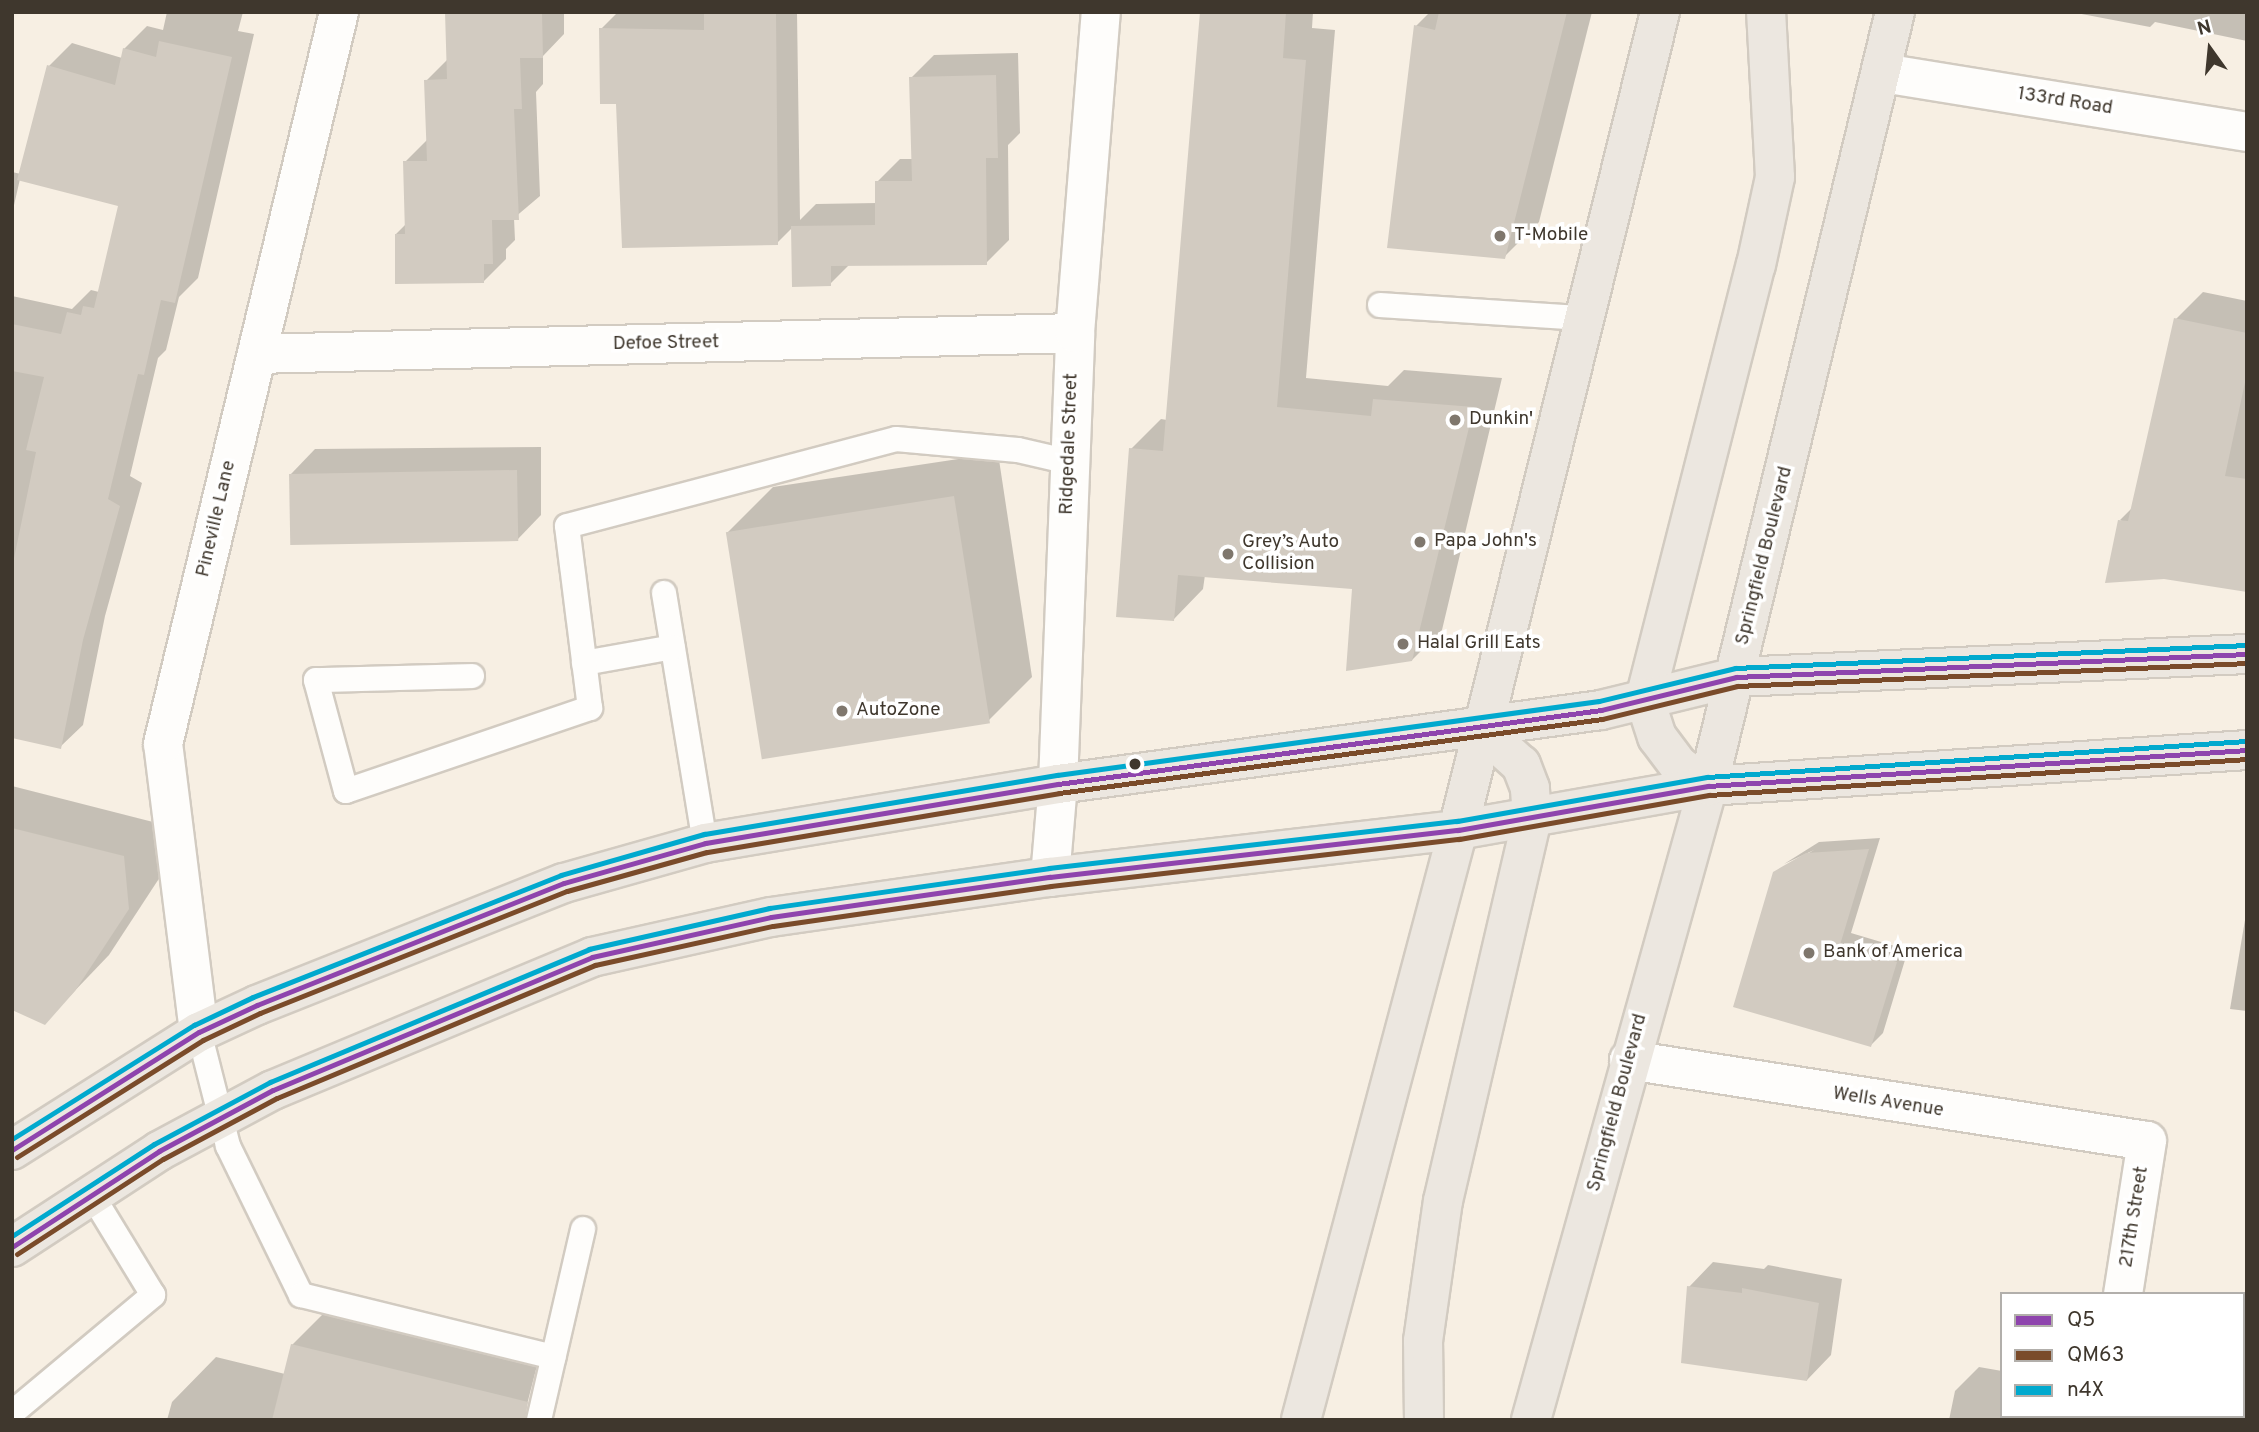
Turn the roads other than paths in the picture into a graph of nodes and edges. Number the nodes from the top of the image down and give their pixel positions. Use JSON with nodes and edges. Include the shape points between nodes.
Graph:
{"nodes":[{"id":1,"x":339,"y":12,"type":"edge"},
{"id":2,"x":1101,"y":12,"type":"edge"},
{"id":3,"x":1660,"y":12,"type":"edge"},
{"id":4,"x":1766,"y":12,"type":"edge"},
{"id":5,"x":1895,"y":12,"type":"edge"},
{"id":6,"x":1883,"y":73,"type":"junction"},
{"id":7,"x":2247,"y":132,"type":"edge"},
{"id":8,"x":1380,"y":305,"type":"dead end"},
{"id":9,"x":1583,"y":318,"type":"junction"},
{"id":10,"x":1074,"y":333,"type":"junction"},
{"id":11,"x":257,"y":354,"type":"junction"},
{"id":12,"x":1070,"y":462,"type":"junction"},
{"id":13,"x":664,"y":593,"type":"dead end"},
{"id":14,"x":673,"y":647,"type":"junction"},
{"id":15,"x":2247,"y":654,"type":"edge"},
{"id":16,"x":584,"y":663,"type":"junction"},
{"id":17,"x":472,"y":676,"type":"dead end"},
{"id":18,"x":1736,"y":677,"type":"junction"},
{"id":19,"x":1645,"y":699,"type":"junction"},
{"id":20,"x":1480,"y":728,"type":"junction"},
{"id":21,"x":2247,"y":750,"type":"edge"},
{"id":22,"x":1058,"y":784,"type":"junction"},
{"id":23,"x":1708,"y":786,"type":"junction"},
{"id":24,"x":1532,"y":818,"type":"junction"},
{"id":25,"x":1458,"y":830,"type":"junction"},
{"id":26,"x":705,"y":843,"type":"junction"},
{"id":27,"x":1050,"y":877,"type":"junction"},
{"id":28,"x":199,"y":1032,"type":"junction"},
{"id":29,"x":1629,"y":1060,"type":"junction"},
{"id":30,"x":220,"y":1116,"type":"junction"},
{"id":31,"x":2147,"y":1141,"type":"joint"},
{"id":32,"x":12,"y":1150,"type":"edge"},
{"id":33,"x":92,"y":1195,"type":"junction"},
{"id":34,"x":583,"y":1229,"type":"dead end"},
{"id":35,"x":12,"y":1247,"type":"edge"},
{"id":36,"x":2123,"y":1292,"type":"edge"},
{"id":37,"x":554,"y":1357,"type":"junction"},
{"id":38,"x":12,"y":1413,"type":"edge"},
{"id":39,"x":539,"y":1420,"type":"edge"},
{"id":40,"x":1301,"y":1420,"type":"edge"},
{"id":41,"x":1424,"y":1420,"type":"edge"},
{"id":42,"x":1531,"y":1420,"type":"edge"}],
"edges":[{"from":1,"to":11,"type":"street","name":"Pineville Lane"},
{"from":2,"to":10,"type":"street","name":"Ridgedale Street"},
{"from":3,"to":9,"type":"main road"},
{"from":4,"to":19,"type":"main road","via":[[1774,177],[1750,292]]},
{"from":5,"to":6,"type":"main road","name":"Springfield Boulevard"},
{"from":6,"to":7,"type":"street","name":"133rd Road"},
{"from":6,"to":18,"type":"main road","name":"Springfield Boulevard"},
{"from":8,"to":9,"type":"lane"},
{"from":9,"to":20,"type":"main road"},
{"from":10,"to":11,"type":"street","name":"Defoe Street"},
{"from":10,"to":12,"type":"street","name":"Ridgedale Street"},
{"from":11,"to":28,"type":"street","name":"Pineville Lane","via":[[163,744]]},
{"from":12,"to":16,"type":"lane","via":[[1018,450],[896,439],[567,526]]},
{"from":12,"to":22,"type":"street","name":"Ridgedale Street"},
{"from":13,"to":14,"type":"lane"},
{"from":14,"to":16,"type":"lane"},
{"from":14,"to":26,"type":"lane"},
{"from":15,"to":18,"type":"main road"},
{"from":16,"to":17,"type":"lane","via":[[590,708],[346,790],[316,680]]},
{"from":18,"to":19,"type":"main road"},
{"from":18,"to":23,"type":"main road","name":"Springfield Boulevard"},
{"from":19,"to":20,"type":"main road"},
{"from":19,"to":23,"type":"main road","via":[[1657,737],[1679,766]]},
{"from":20,"to":22,"type":"main road"},
{"from":20,"to":24,"type":"main road","via":[[1521,765],[1530,788]]},
{"from":20,"to":25,"type":"main road"},
{"from":21,"to":23,"type":"main road"},
{"from":22,"to":26,"type":"main road"},
{"from":22,"to":27,"type":"street","name":"Ridgedale Street"},
{"from":23,"to":24,"type":"main road"},
{"from":23,"to":29,"type":"main road","name":"Springfield Boulevard"},
{"from":24,"to":25,"type":"main road"},
{"from":24,"to":41,"type":"main road","via":[[1443,1200],[1423,1341]]},
{"from":25,"to":27,"type":"main road"},
{"from":25,"to":40,"type":"main road"},
{"from":26,"to":28,"type":"main road","via":[[564,883]]},
{"from":27,"to":30,"type":"main road","via":[[771,916],[592,957]]},
{"from":28,"to":30,"type":"lane"},
{"from":28,"to":32,"type":"main road"},
{"from":29,"to":31,"type":"street","name":"Wells Avenue"},
{"from":29,"to":42,"type":"main road","name":"Springfield Boulevard"},
{"from":30,"to":33,"type":"main road"},
{"from":30,"to":37,"type":"lane","via":[[228,1146],[301,1296]]},
{"from":31,"to":36,"type":"street","name":"217th Street"},
{"from":33,"to":35,"type":"main road"},
{"from":33,"to":38,"type":"lane","via":[[153,1295]]},
{"from":34,"to":37,"type":"lane"},
{"from":37,"to":39,"type":"lane"}]}
